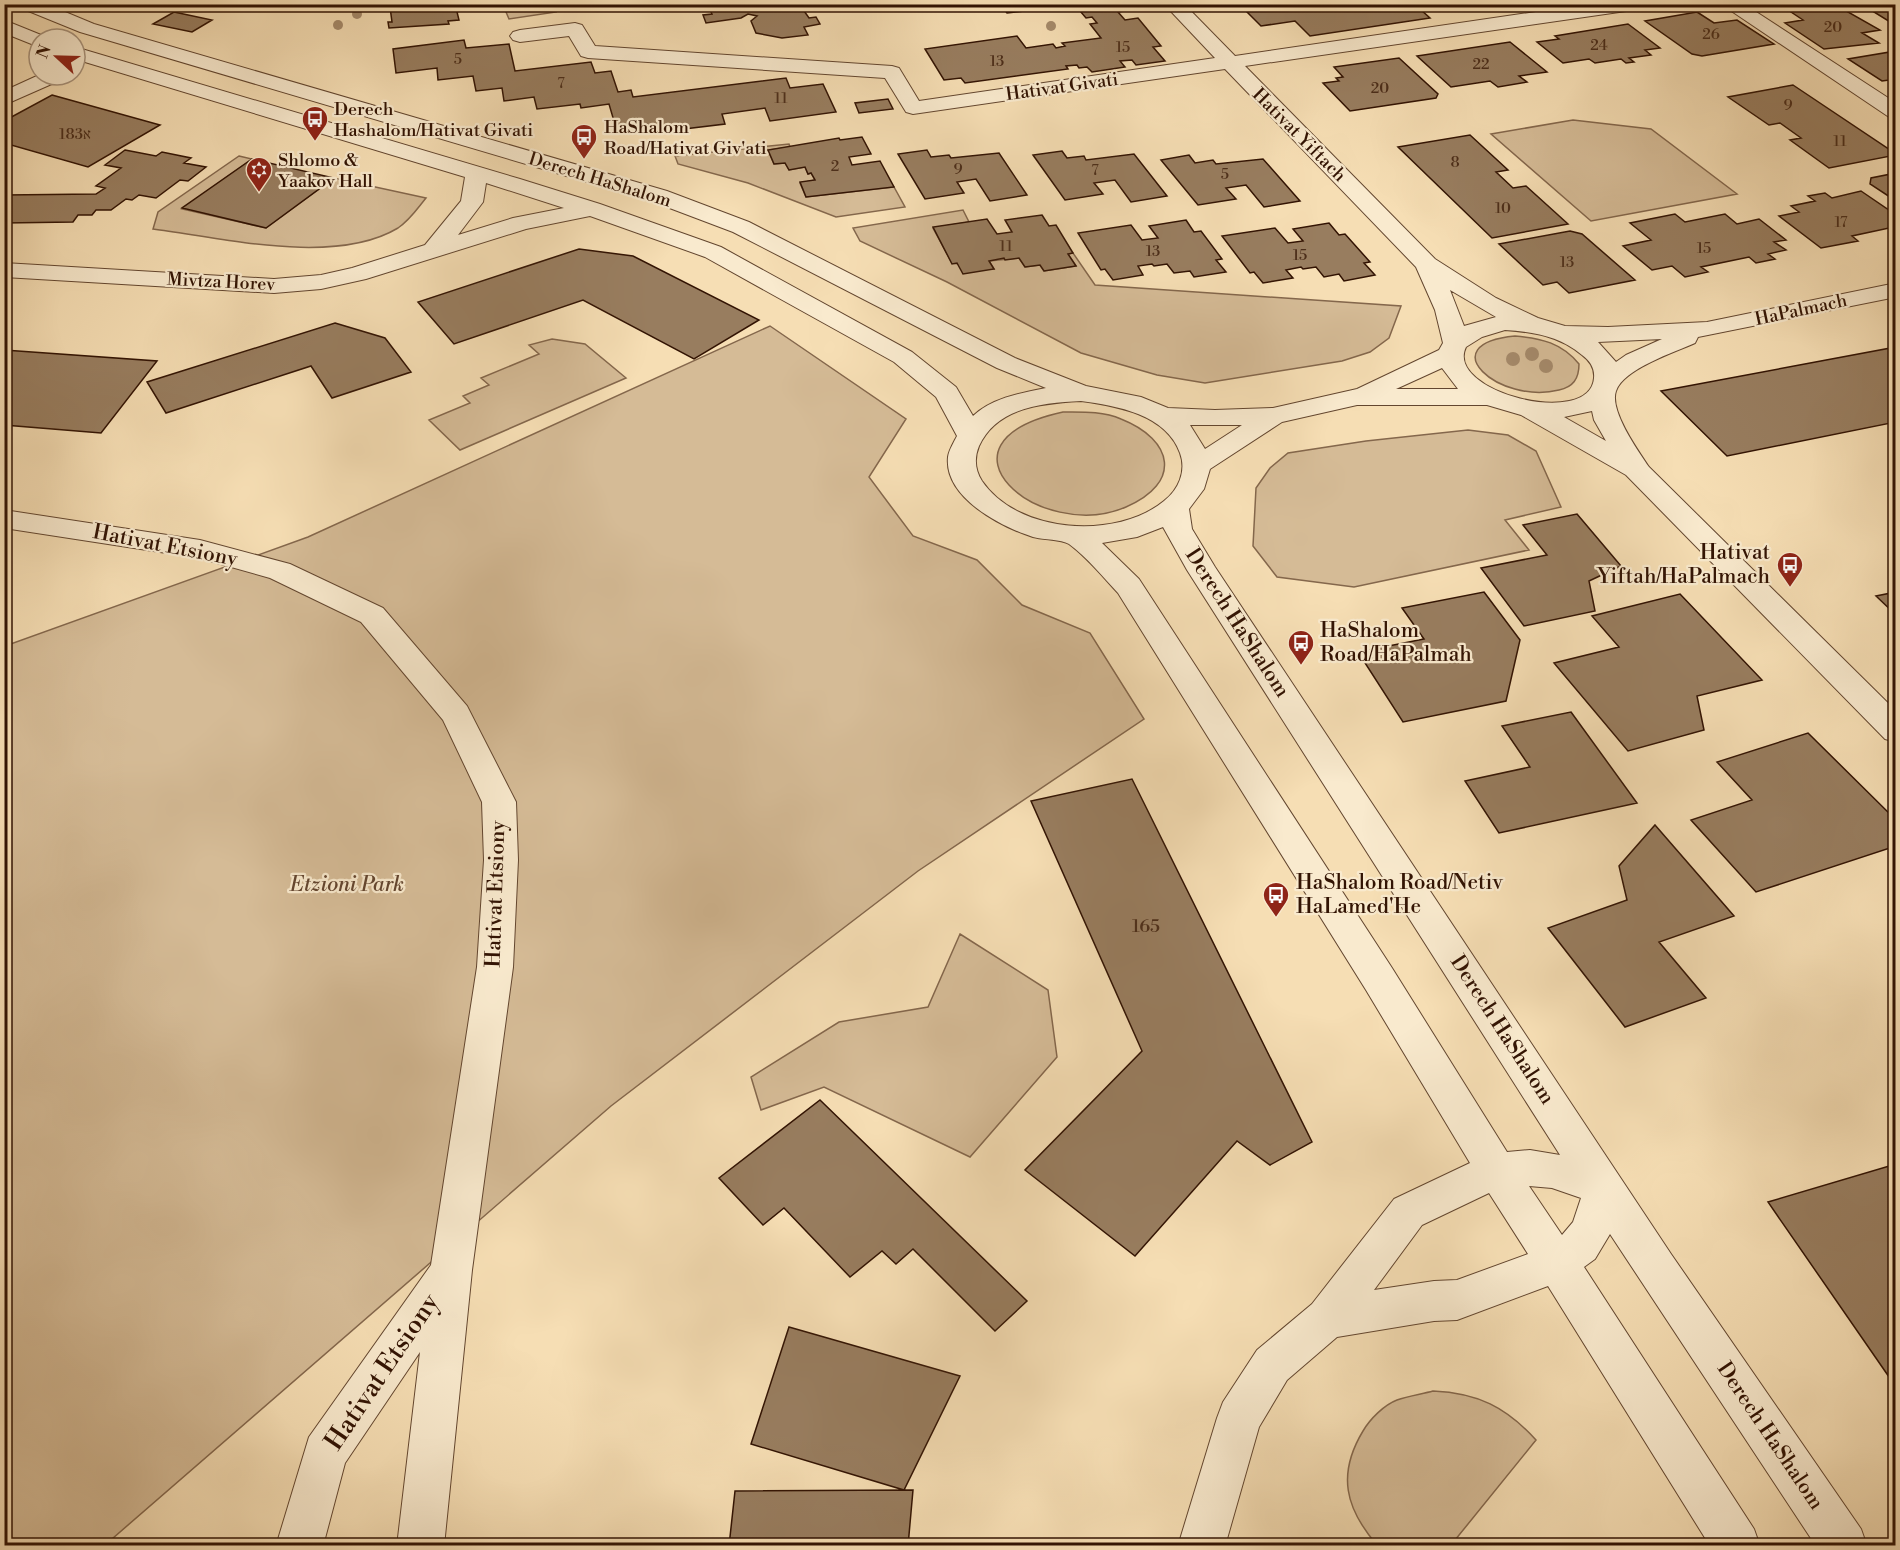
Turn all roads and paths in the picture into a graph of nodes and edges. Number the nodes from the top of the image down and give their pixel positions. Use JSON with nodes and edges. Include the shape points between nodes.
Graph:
{"nodes":[{"id":1,"x":28,"y":4,"type":"edge"},
{"id":2,"x":1173,"y":4,"type":"edge"},
{"id":3,"x":1633,"y":4,"type":"edge"},
{"id":4,"x":1730,"y":4,"type":"edge"},
{"id":5,"x":4,"y":27,"type":"edge"},
{"id":6,"x":27,"y":36,"type":"edge"},
{"id":7,"x":520,"y":36,"type":"dead end"},
{"id":8,"x":87,"y":61,"type":"edge"},
{"id":9,"x":1228,"y":63,"type":"junction"},
{"id":10,"x":30,"y":87,"type":"edge"},
{"id":11,"x":4,"y":99,"type":"edge"},
{"id":12,"x":1896,"y":113,"type":"edge"},
{"id":13,"x":477,"y":174,"type":"junction"},
{"id":14,"x":592,"y":209,"type":"junction"},
{"id":15,"x":433,"y":250,"type":"junction"},
{"id":16,"x":1427,"y":264,"type":"junction"},
{"id":17,"x":4,"y":270,"type":"edge"},
{"id":18,"x":1896,"y":290,"type":"edge"},
{"id":19,"x":1530,"y":324,"type":"junction"},
{"id":20,"x":1707,"y":329,"type":"junction"},
{"id":21,"x":1561,"y":333,"type":"junction"},
{"id":22,"x":1454,"y":348,"type":"junction"},
{"id":23,"x":1604,"y":386,"type":"junction"},
{"id":24,"x":1081,"y":393,"type":"junction"},
{"id":25,"x":1357,"y":397,"type":"junction"},
{"id":26,"x":1488,"y":397,"type":"junction"},
{"id":27,"x":1529,"y":409,"type":"junction"},
{"id":28,"x":1161,"y":416,"type":"junction"},
{"id":29,"x":1273,"y":416,"type":"junction"},
{"id":30,"x":970,"y":435,"type":"junction"},
{"id":31,"x":1197,"y":465,"type":"junction"},
{"id":32,"x":1637,"y":471,"type":"junction"},
{"id":33,"x":1175,"y":508,"type":"junction"},
{"id":34,"x":4,"y":519,"type":"edge"},
{"id":35,"x":1076,"y":535,"type":"junction"},
{"id":36,"x":1896,"y":731,"type":"edge"},
{"id":37,"x":1496,"y":1170,"type":"junction"},
{"id":38,"x":1604,"y":1188,"type":"junction"},
{"id":39,"x":1557,"y":1263,"type":"junction"},
{"id":40,"x":451,"y":1270,"type":"junction"},
{"id":41,"x":1327,"y":1318,"type":"junction"},
{"id":42,"x":299,"y":1545,"type":"edge"},
{"id":43,"x":420,"y":1545,"type":"edge"},
{"id":44,"x":1202,"y":1545,"type":"edge"},
{"id":45,"x":1737,"y":1545,"type":"edge"},
{"id":46,"x":1844,"y":1545,"type":"edge"}],
"edges":[{"from":1,"to":24,"type":"street","name":"Derech HaShalom","via":[[87,28],[679,204],[741,227],[1006,363]]},
{"from":2,"to":9,"type":"street","name":"Hativat Yiftach"},
{"from":3,"to":9,"type":"street","name":"Hativat Givati"},
{"from":4,"to":12,"type":"street"},
{"from":5,"to":6,"type":"street"},
{"from":7,"to":9,"type":"street","name":"Hativat Givati","via":[[575,29],[588,52],[892,72],[913,108]]},
{"from":8,"to":13,"type":"street","name":"Derech HaShalom"},
{"from":9,"to":16,"type":"street","name":"Hativat Yiftach"},
{"from":10,"to":11,"type":"street"},
{"from":13,"to":14,"type":"street","name":"Derech HaShalom"},
{"from":13,"to":15,"type":"street","via":[[472,202]]},
{"from":14,"to":15,"type":"street","name":"Mivtza Horev","via":[[521,223]]},
{"from":14,"to":30,"type":"street","name":"Derech HaShalom","via":[[713,252],[903,357],[947,393]]},
{"from":15,"to":17,"type":"street","name":"Mivtza Horev","via":[[357,274],[274,286]]},
{"from":16,"to":19,"type":"street","name":"Hativat Yiftach","via":[[1487,303]]},
{"from":16,"to":22,"type":"street","name":"Hativat Yiftach","via":[[1447,310]]},
{"from":18,"to":20,"type":"street","name":"HaPalmach"},
{"from":19,"to":21,"type":"street"},
{"from":19,"to":22,"type":"street","via":[[1483,327],[1467,333]]},
{"from":20,"to":21,"type":"street","name":"HaPalmach"},
{"from":20,"to":23,"type":"street","name":"HaPalmach","via":[[1635,360]]},
{"from":21,"to":23,"type":"street","via":[[1595,351],[1605,365]]},
{"from":22,"to":25,"type":"street"},
{"from":22,"to":26,"type":"street","name":"Hativat Yiftach","via":[[1452,366],[1461,379]]},
{"from":23,"to":27,"type":"street","name":"HaPalmach","via":[[1586,403],[1565,409]]},
{"from":23,"to":32,"type":"street","via":[[1607,420]]},
{"from":24,"to":28,"type":"street","via":[[1115,397]]},
{"from":24,"to":30,"type":"street","via":[[1046,394],[1014,403],[988,416]]},
{"from":25,"to":26,"type":"street"},
{"from":25,"to":29,"type":"street"},
{"from":26,"to":27,"type":"street"},
{"from":27,"to":32,"type":"street"},
{"from":28,"to":29,"type":"street"},
{"from":28,"to":31,"type":"street","via":[[1190,442]]},
{"from":29,"to":31,"type":"street"},
{"from":30,"to":35,"type":"street","via":[[962,456],[966,478],[980,499],[1005,517],[1039,529]]},
{"from":31,"to":33,"type":"street","via":[[1193,488]]},
{"from":32,"to":36,"type":"street"},
{"from":33,"to":35,"type":"street","via":[[1137,527]]},
{"from":33,"to":38,"type":"street","name":"Derech HaShalom","via":[[1178,530],[1202,570]]},
{"from":34,"to":40,"type":"street","name":"Hativat Etsiony","via":[[200,549],[280,571],[372,615],[456,714],[499,802],[501,860],[495,968]]},
{"from":35,"to":37,"type":"street","via":[[1129,586]]},
{"from":37,"to":38,"type":"street","via":[[1552,1170]]},
{"from":37,"to":39,"type":"street"},
{"from":37,"to":41,"type":"street","via":[[1408,1212]]},
{"from":38,"to":39,"type":"street","via":[[1591,1231],[1580,1246]]},
{"from":38,"to":46,"type":"street","name":"Derech HaShalom"},
{"from":39,"to":41,"type":"street","via":[[1457,1300]]},
{"from":39,"to":45,"type":"street"},
{"from":40,"to":42,"type":"street","name":"Hativat Etsiony","via":[[325,1453]]},
{"from":40,"to":43,"type":"street","name":"Hativat Etsiony"},
{"from":41,"to":44,"type":"street","via":[[1272,1365],[1239,1418]]}]}
